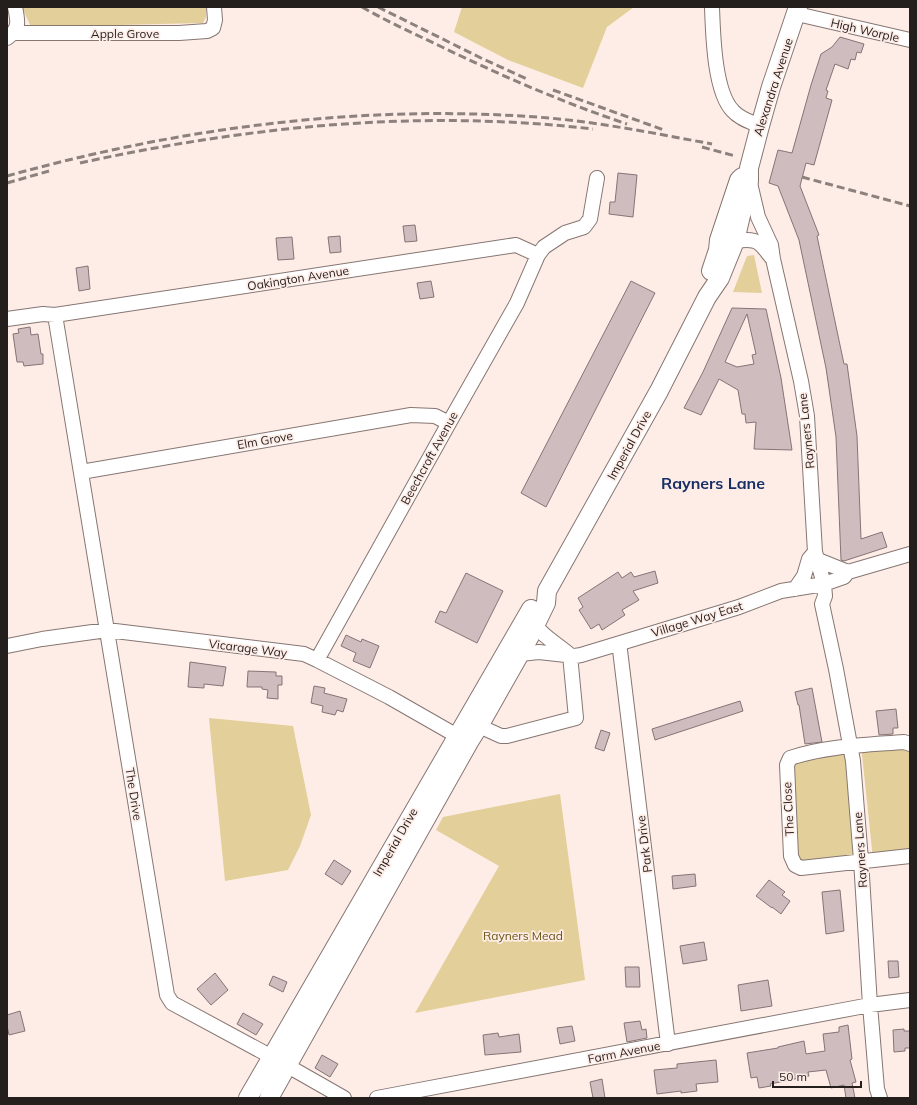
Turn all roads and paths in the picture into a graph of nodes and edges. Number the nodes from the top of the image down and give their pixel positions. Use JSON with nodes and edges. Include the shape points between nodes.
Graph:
{"nodes":[{"id":1,"x":15,"y":7,"type":"edge"},
{"id":2,"x":214,"y":7,"type":"edge"},
{"id":3,"x":712,"y":7,"type":"edge"},
{"id":4,"x":798,"y":10,"type":"edge"},
{"id":5,"x":11,"y":35,"type":"edge"},
{"id":6,"x":910,"y":40,"type":"edge"},
{"id":7,"x":760,"y":126,"type":"junction"},
{"id":8,"x":749,"y":175,"type":"junction"},
{"id":9,"x":597,"y":178,"type":"dead end"},
{"id":10,"x":732,"y":201,"type":"joint"},
{"id":11,"x":735,"y":241,"type":"junction"},
{"id":12,"x":718,"y":250,"type":"junction"},
{"id":13,"x":538,"y":254,"type":"junction"},
{"id":14,"x":773,"y":259,"type":"junction"},
{"id":15,"x":708,"y":297,"type":"junction"},
{"id":16,"x":55,"y":315,"type":"junction"},
{"id":17,"x":7,"y":319,"type":"edge"},
{"id":18,"x":449,"y":423,"type":"junction"},
{"id":19,"x":81,"y":472,"type":"junction"},
{"id":20,"x":910,"y":554,"type":"edge"},
{"id":21,"x":816,"y":556,"type":"junction"},
{"id":22,"x":848,"y":572,"type":"junction"},
{"id":23,"x":824,"y":584,"type":"junction"},
{"id":24,"x":800,"y":588,"type":"junction"},
{"id":25,"x":822,"y":604,"type":"junction"},
{"id":26,"x":531,"y":620,"type":"junction"},
{"id":27,"x":107,"y":630,"type":"junction"},
{"id":28,"x":618,"y":644,"type":"junction"},
{"id":29,"x":7,"y":646,"type":"edge"},
{"id":30,"x":520,"y":654,"type":"junction"},
{"id":31,"x":570,"y":655,"type":"junction"},
{"id":32,"x":317,"y":660,"type":"junction"},
{"id":33,"x":480,"y":726,"type":"junction"},
{"id":34,"x":463,"y":739,"type":"junction"},
{"id":35,"x":910,"y":744,"type":"edge"},
{"id":36,"x":851,"y":746,"type":"junction"},
{"id":37,"x":910,"y":856,"type":"edge"},
{"id":38,"x":861,"y":860,"type":"junction"},
{"id":39,"x":910,"y":1000,"type":"edge"},
{"id":40,"x":870,"y":1005,"type":"junction"},
{"id":41,"x":668,"y":1044,"type":"junction"},
{"id":42,"x":279,"y":1061,"type":"junction"},
{"id":43,"x":248,"y":1098,"type":"edge"},
{"id":44,"x":269,"y":1098,"type":"edge"},
{"id":45,"x":344,"y":1098,"type":"edge"},
{"id":46,"x":377,"y":1098,"type":"edge"},
{"id":47,"x":880,"y":1098,"type":"edge"}],
"edges":[{"from":1,"to":5,"type":"street","via":[[17,24]]},
{"from":2,"to":5,"type":"street","name":"Apple Grove","via":[[213,28],[207,31]]},
{"from":3,"to":7,"type":"street","via":[[715,58],[726,102],[733,112]]},
{"from":4,"to":6,"type":"street","name":"High Worple"},
{"from":4,"to":7,"type":"main road","name":"Alexandra Avenue"},
{"from":7,"to":8,"type":"main road","name":"Alexandra Avenue"},
{"from":8,"to":10,"type":"main road","name":"Alexandra Avenue","via":[[739,180]]},
{"from":8,"to":11,"type":"main road","name":"Alexandra Avenue"},
{"from":8,"to":14,"type":"street","name":"Rayners Lane","via":[[758,217],[771,245]]},
{"from":9,"to":13,"type":"street","via":[[590,219],[584,227],[564,233]]},
{"from":10,"to":12,"type":"main road","name":"Imperial Drive"},
{"from":11,"to":12,"type":"street","via":[[725,244]]},
{"from":11,"to":14,"type":"street","name":"Rayners Lane","via":[[756,242],[763,246]]},
{"from":11,"to":15,"type":"main road","name":"Imperial Drive","via":[[720,278]]},
{"from":12,"to":15,"type":"main road","name":"Imperial Drive","via":[[710,275]]},
{"from":13,"to":16,"type":"street","name":"Oakington Avenue","via":[[516,245]]},
{"from":13,"to":18,"type":"street","name":"Beechcroft Avenue","via":[[517,303]]},
{"from":14,"to":21,"type":"street","name":"Rayners Lane","via":[[801,381]]},
{"from":15,"to":26,"type":"main road","name":"Imperial Drive","via":[[655,398],[547,591],[546,603]]},
{"from":16,"to":17,"type":"street","name":"Oakington Avenue"},
{"from":16,"to":19,"type":"street","name":"The Drive"},
{"from":18,"to":19,"type":"street","name":"Elm Grove","via":[[434,416],[411,416]]},
{"from":18,"to":32,"type":"street","name":"Beechcroft Avenue"},
{"from":19,"to":27,"type":"street","name":"The Drive"},
{"from":20,"to":22,"type":"street","name":"Village Way East"},
{"from":21,"to":22,"type":"street"},
{"from":21,"to":23,"type":"street","name":"Rayners Lane"},
{"from":21,"to":24,"type":"street","via":[[809,559]]},
{"from":22,"to":23,"type":"street","name":"Village Way East","via":[[844,577]]},
{"from":23,"to":24,"type":"street","name":"Village Way East"},
{"from":23,"to":25,"type":"street","name":"Rayners Lane","via":[[825,596]]},
{"from":24,"to":25,"type":"street"},
{"from":24,"to":28,"type":"street","name":"Village Way East"},
{"from":25,"to":36,"type":"street","name":"Rayners Lane"},
{"from":26,"to":30,"type":"main road","name":"Imperial Drive"},
{"from":26,"to":31,"type":"street","via":[[546,637]]},
{"from":26,"to":34,"type":"main road","name":"Imperial Drive"},
{"from":27,"to":29,"type":"street","name":"Vicarage Way"},
{"from":27,"to":32,"type":"street","name":"Vicarage Way","via":[[304,654]]},
{"from":27,"to":42,"type":"street","name":"The Drive","via":[[167,995],[172,1003]]},
{"from":28,"to":31,"type":"street","name":"Village Way East","via":[[581,655]]},
{"from":28,"to":41,"type":"street","name":"Park Drive"},
{"from":30,"to":31,"type":"street","name":"Village Way East","via":[[539,652]]},
{"from":30,"to":33,"type":"main road","name":"Imperial Drive"},
{"from":31,"to":33,"type":"street","via":[[576,718],[506,736]]},
{"from":32,"to":34,"type":"street","name":"Vicarage Way"},
{"from":33,"to":34,"type":"main road","name":"Imperial Drive"},
{"from":34,"to":42,"type":"main road","name":"Imperial Drive"},
{"from":35,"to":36,"type":"street","name":"The Close","via":[[904,742]]},
{"from":36,"to":38,"type":"street","name":"Rayners Lane"},
{"from":36,"to":38,"type":"street","name":"The Close","via":[[790,758],[787,774],[791,856],[795,865],[801,868]]},
{"from":37,"to":38,"type":"street","name":"The Close"},
{"from":38,"to":40,"type":"street","name":"Rayners Lane"},
{"from":39,"to":40,"type":"street","name":"Farm Avenue"},
{"from":40,"to":41,"type":"street","name":"Farm Avenue"},
{"from":40,"to":47,"type":"street","name":"Rayners Lane","via":[[877,1089]]},
{"from":41,"to":46,"type":"street","name":"Farm Avenue"},
{"from":42,"to":43,"type":"main road","name":"Imperial Drive"},
{"from":42,"to":44,"type":"main road","name":"Imperial Drive"},
{"from":42,"to":45,"type":"street"}]}
